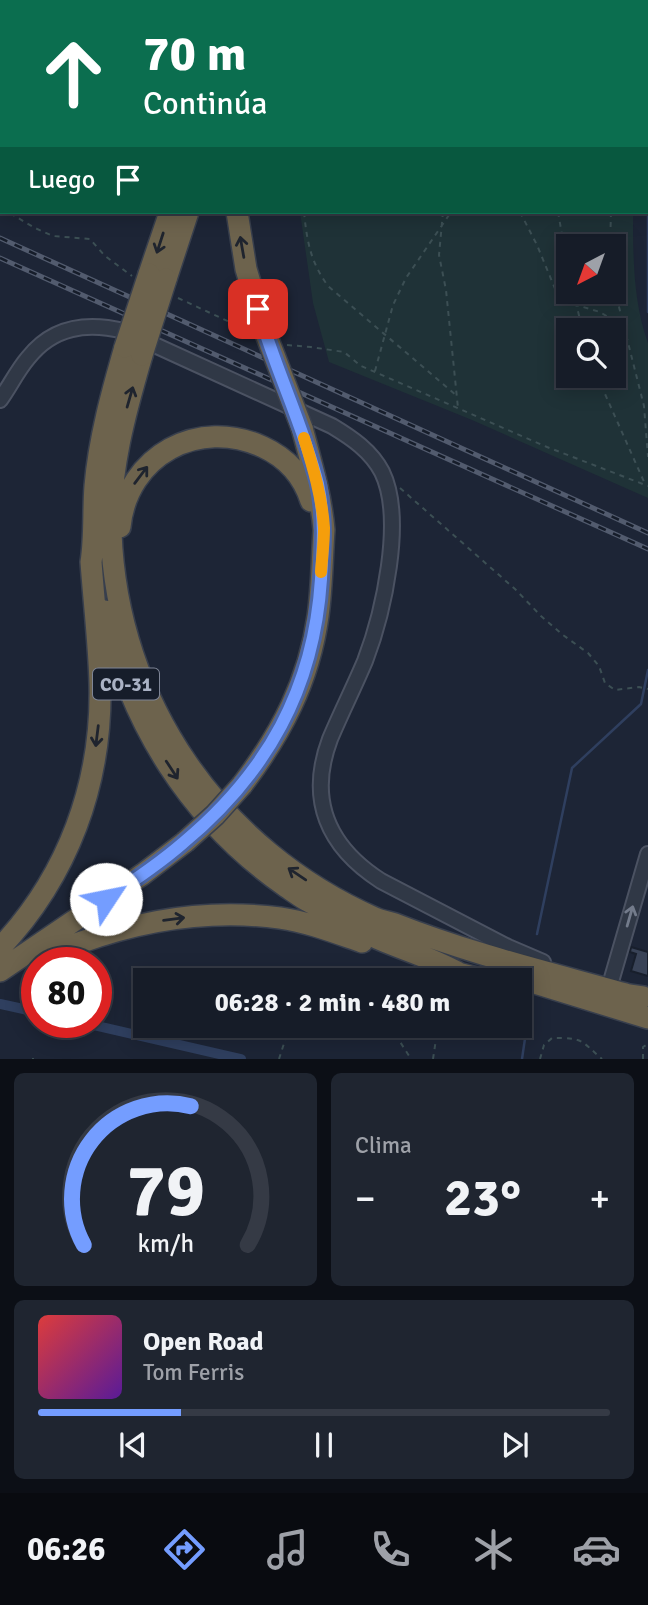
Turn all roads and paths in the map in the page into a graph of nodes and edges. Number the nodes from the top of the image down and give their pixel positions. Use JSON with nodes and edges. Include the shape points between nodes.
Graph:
{"nodes":[{"id":1,"x":13,"y":214,"type":"edge"},
{"id":2,"x":170,"y":214,"type":"edge"},
{"id":3,"x":187,"y":214,"type":"edge"},
{"id":4,"x":237,"y":214,"type":"edge"},
{"id":5,"x":304,"y":214,"type":"edge"},
{"id":6,"x":443,"y":214,"type":"edge"},
{"id":7,"x":450,"y":214,"type":"edge"},
{"id":8,"x":521,"y":214,"type":"edge"},
{"id":9,"x":558,"y":214,"type":"edge"},
{"id":10,"x":611,"y":214,"type":"edge"},
{"id":11,"x":442,"y":224,"type":"junction"},
{"id":12,"x":562,"y":234,"type":"edge"},
{"id":13,"x":610,"y":234,"type":"edge"},
{"id":14,"x":156,"y":281,"type":"junction"},
{"id":15,"x":556,"y":291,"type":"edge"},
{"id":16,"x":575,"y":304,"type":"joint"},
{"id":17,"x":579,"y":318,"type":"edge"},
{"id":18,"x":610,"y":318,"type":"edge"},
{"id":19,"x":257,"y":330,"type":"junction"},
{"id":20,"x":384,"y":335,"type":"junction"},
{"id":21,"x":626,"y":336,"type":"edge"},
{"id":22,"x":282,"y":345,"type":"dead end"},
{"id":23,"x":134,"y":351,"type":"junction"},
{"id":24,"x":375,"y":372,"type":"junction"},
{"id":25,"x":602,"y":388,"type":"edge"},
{"id":26,"x":457,"y":396,"type":"junction"},
{"id":27,"x":0,"y":400,"type":"edge"},
{"id":28,"x":458,"y":408,"type":"junction"},
{"id":29,"x":648,"y":457,"type":"edge"},
{"id":30,"x":646,"y":485,"type":"edge"},
{"id":31,"x":401,"y":488,"type":"dead end"},
{"id":32,"x":94,"y":546,"type":"junction"},
{"id":33,"x":322,"y":558,"type":"junction"},
{"id":34,"x":113,"y":561,"type":"junction"},
{"id":35,"x":648,"y":689,"type":"edge"},
{"id":36,"x":648,"y":854,"type":"edge"},
{"id":37,"x":336,"y":915,"type":"junction"},
{"id":38,"x":70,"y":947,"type":"edge"},
{"id":39,"x":21,"y":965,"type":"edge"},
{"id":40,"x":1,"y":968,"type":"edge"},
{"id":41,"x":441,"y":968,"type":"edge"},
{"id":42,"x":451,"y":968,"type":"edge"},
{"id":43,"x":612,"y":978,"type":"junction"},
{"id":44,"x":532,"y":994,"type":"edge"},
{"id":45,"x":647,"y":1006,"type":"edge"},
{"id":46,"x":648,"y":1029,"type":"edge"},
{"id":47,"x":286,"y":1038,"type":"edge"},
{"id":48,"x":398,"y":1038,"type":"edge"},
{"id":49,"x":436,"y":1038,"type":"edge"},
{"id":50,"x":648,"y":1044,"type":"edge"},
{"id":51,"x":279,"y":1059,"type":"edge"},
{"id":52,"x":411,"y":1059,"type":"edge"},
{"id":53,"x":433,"y":1059,"type":"edge"},
{"id":54,"x":540,"y":1059,"type":"edge"},
{"id":55,"x":603,"y":1059,"type":"edge"},
{"id":56,"x":643,"y":1059,"type":"edge"}],
"edges":[{"from":1,"to":14,"type":"path","via":[[53,236],[90,239],[127,274]]},
{"from":2,"to":14,"type":"highway","number":"CO-31","one_way":true},
{"from":3,"to":14,"type":"highway","number":"CO-31"},
{"from":19,"to":4,"type":"highway","one_way":true},
{"from":5,"to":20,"type":"path","via":[[317,271]]},
{"from":6,"to":11,"type":"path"},
{"from":7,"to":11,"type":"path"},
{"from":8,"to":15,"type":"path"},
{"from":9,"to":12,"type":"path"},
{"from":10,"to":13,"type":"path"},
{"from":11,"to":20,"type":"path","via":[[406,278]]},
{"from":11,"to":26,"type":"path","via":[[439,255]]},
{"from":14,"to":19,"type":"path"},
{"from":14,"to":23,"type":"highway","number":"CO-31","bridge":true},
{"from":16,"to":17,"type":"path"},
{"from":16,"to":18,"type":"path"},
{"from":19,"to":33,"type":"highway","bridge":true,"via":[[302,428],[318,486],[324,530]]},
{"from":20,"to":24,"type":"path"},
{"from":20,"to":26,"type":"path"},
{"from":21,"to":29,"type":"path","via":[[643,406]]},
{"from":22,"to":24,"type":"path","via":[[344,352]]},
{"from":23,"to":32,"type":"highway","number":"CO-31","via":[[112,393],[103,434],[95,484]]},
{"from":34,"to":23,"type":"highway","number":"CO-31","one_way":true,"via":[[116,456]]},
{"from":24,"to":28,"type":"path"},
{"from":25,"to":30,"type":"path"},
{"from":26,"to":28,"type":"path"},
{"from":27,"to":43,"type":"street","via":[[29,356],[52,337],[79,327],[108,327],[332,426],[363,447],[386,481],[391,541],[375,632],[324,759],[321,791],[330,827],[349,857],[393,887],[524,955],[597,978]]},
{"from":28,"to":30,"type":"path"},
{"from":31,"to":35,"type":"path","via":[[588,653],[605,683],[615,690]]},
{"from":32,"to":37,"type":"highway","number":"CO-31","one_way":true,"via":[[122,674],[154,743],[223,834],[283,884]]},
{"from":32,"to":40,"type":"highway","one_way":true,"via":[[91,562],[100,685],[86,801],[61,863],[17,930]]},
{"from":34,"to":33,"type":"highway","one_way":true,"via":[[121,516],[137,478],[176,445],[212,436],[250,441],[286,461],[299,475],[311,500]]},
{"from":33,"to":40,"type":"highway","bridge":true,"via":[[318,616],[305,672],[279,732],[242,785],[185,842],[143,874]]},
{"from":45,"to":34,"type":"highway","number":"CO-31","one_way":true,"via":[[543,980],[421,941],[336,898],[274,858],[215,802],[149,698],[122,617]]},
{"from":43,"to":36,"type":"street","one_way":true},
{"from":37,"to":42,"type":"highway","number":"CO-31"},
{"from":37,"to":45,"type":"highway","via":[[405,944]]},
{"from":38,"to":41,"type":"highway","one_way":true,"via":[[160,920],[242,914],[316,927]]},
{"from":39,"to":40,"type":"highway"},
{"from":43,"to":45,"type":"street"},
{"from":44,"to":46,"type":"highway"},
{"from":47,"to":51,"type":"path"},
{"from":48,"to":52,"type":"path"},
{"from":49,"to":53,"type":"path"},
{"from":50,"to":56,"type":"path","via":[[643,1046]]},
{"from":54,"to":55,"type":"path","via":[[552,1038],[572,1038],[586,1042]]}]}
